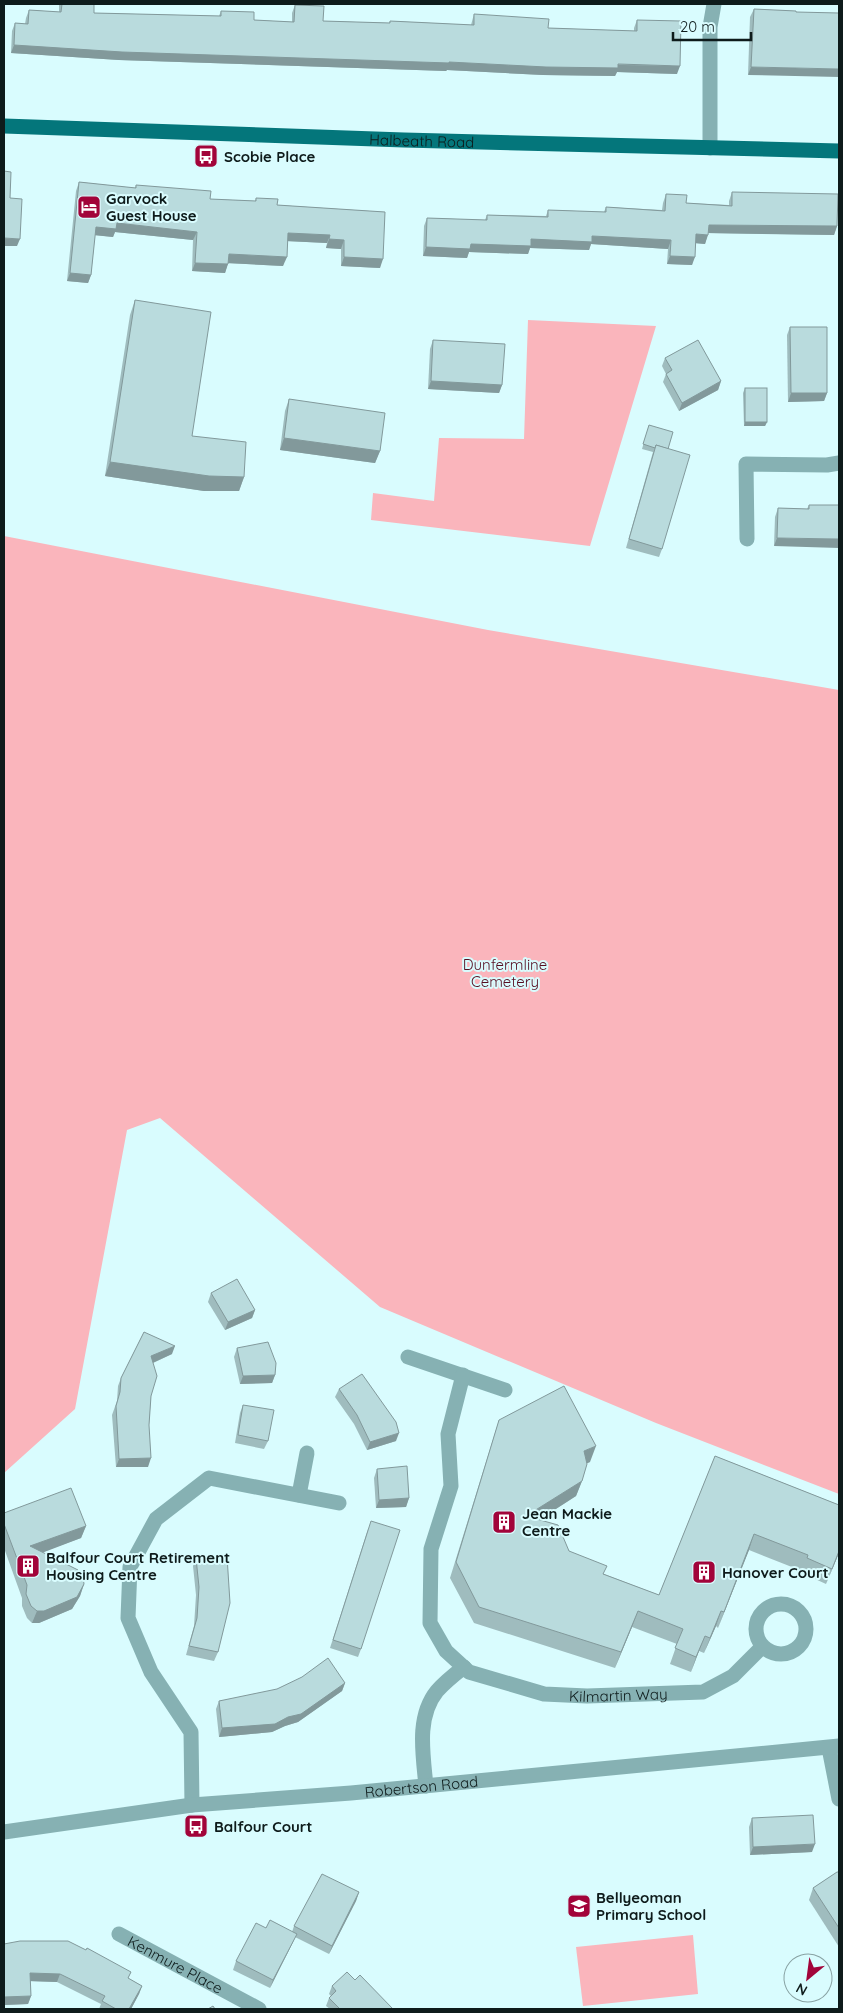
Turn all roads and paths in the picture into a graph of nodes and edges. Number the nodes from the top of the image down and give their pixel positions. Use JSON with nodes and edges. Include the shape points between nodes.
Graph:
{"nodes":[{"id":1,"x":714,"y":4,"type":"edge"},
{"id":2,"x":4,"y":126,"type":"edge"},
{"id":3,"x":710,"y":148,"type":"junction"},
{"id":4,"x":839,"y":151,"type":"edge"},
{"id":5,"x":839,"y":463,"type":"edge"},
{"id":6,"x":747,"y":540,"type":"dead end"},
{"id":7,"x":408,"y":1357,"type":"dead end"},
{"id":8,"x":463,"y":1375,"type":"junction"},
{"id":9,"x":505,"y":1390,"type":"dead end"},
{"id":10,"x":307,"y":1453,"type":"dead end"},
{"id":11,"x":299,"y":1496,"type":"junction"},
{"id":12,"x":339,"y":1503,"type":"dead end"},
{"id":13,"x":762,"y":1646,"type":"dead end"},
{"id":14,"x":464,"y":1667,"type":"junction"},
{"id":15,"x":834,"y":1747,"type":"edge"},
{"id":16,"x":426,"y":1786,"type":"junction"},
{"id":17,"x":839,"y":1799,"type":"edge"},
{"id":18,"x":192,"y":1805,"type":"junction"},
{"id":19,"x":4,"y":1832,"type":"edge"},
{"id":20,"x":119,"y":1934,"type":"dead end"},
{"id":21,"x":258,"y":2009,"type":"edge"}],
"edges":[{"from":1,"to":3,"type":"street","via":[[710,27]]},
{"from":2,"to":3,"type":"main road","name":"Halbeath Road"},
{"from":3,"to":4,"type":"main road","name":"Halbeath Road"},
{"from":5,"to":6,"type":"street","via":[[746,464]]},
{"from":7,"to":8,"type":"street"},
{"from":8,"to":9,"type":"street"},
{"from":8,"to":14,"type":"street","name":"Kilmartin Way","via":[[448,1434],[451,1486],[431,1549],[430,1623],[446,1651]]},
{"from":10,"to":11,"type":"street"},
{"from":11,"to":12,"type":"street"},
{"from":11,"to":18,"type":"street","via":[[209,1478],[156,1519],[130,1567],[128,1618],[151,1672],[191,1732]]},
{"from":13,"to":14,"type":"street","name":"Kilmartin Way","via":[[733,1676],[703,1692],[588,1696],[544,1694],[469,1672]]},
{"from":14,"to":16,"type":"street","via":[[437,1691],[426,1711],[422,1746]]},
{"from":15,"to":16,"type":"street","name":"Robertson Road"},
{"from":15,"to":17,"type":"street"},
{"from":16,"to":18,"type":"street","name":"Robertson Road"},
{"from":18,"to":19,"type":"street","name":"Robertson Road"},
{"from":20,"to":21,"type":"street","name":"Kenmure Place"}]}
